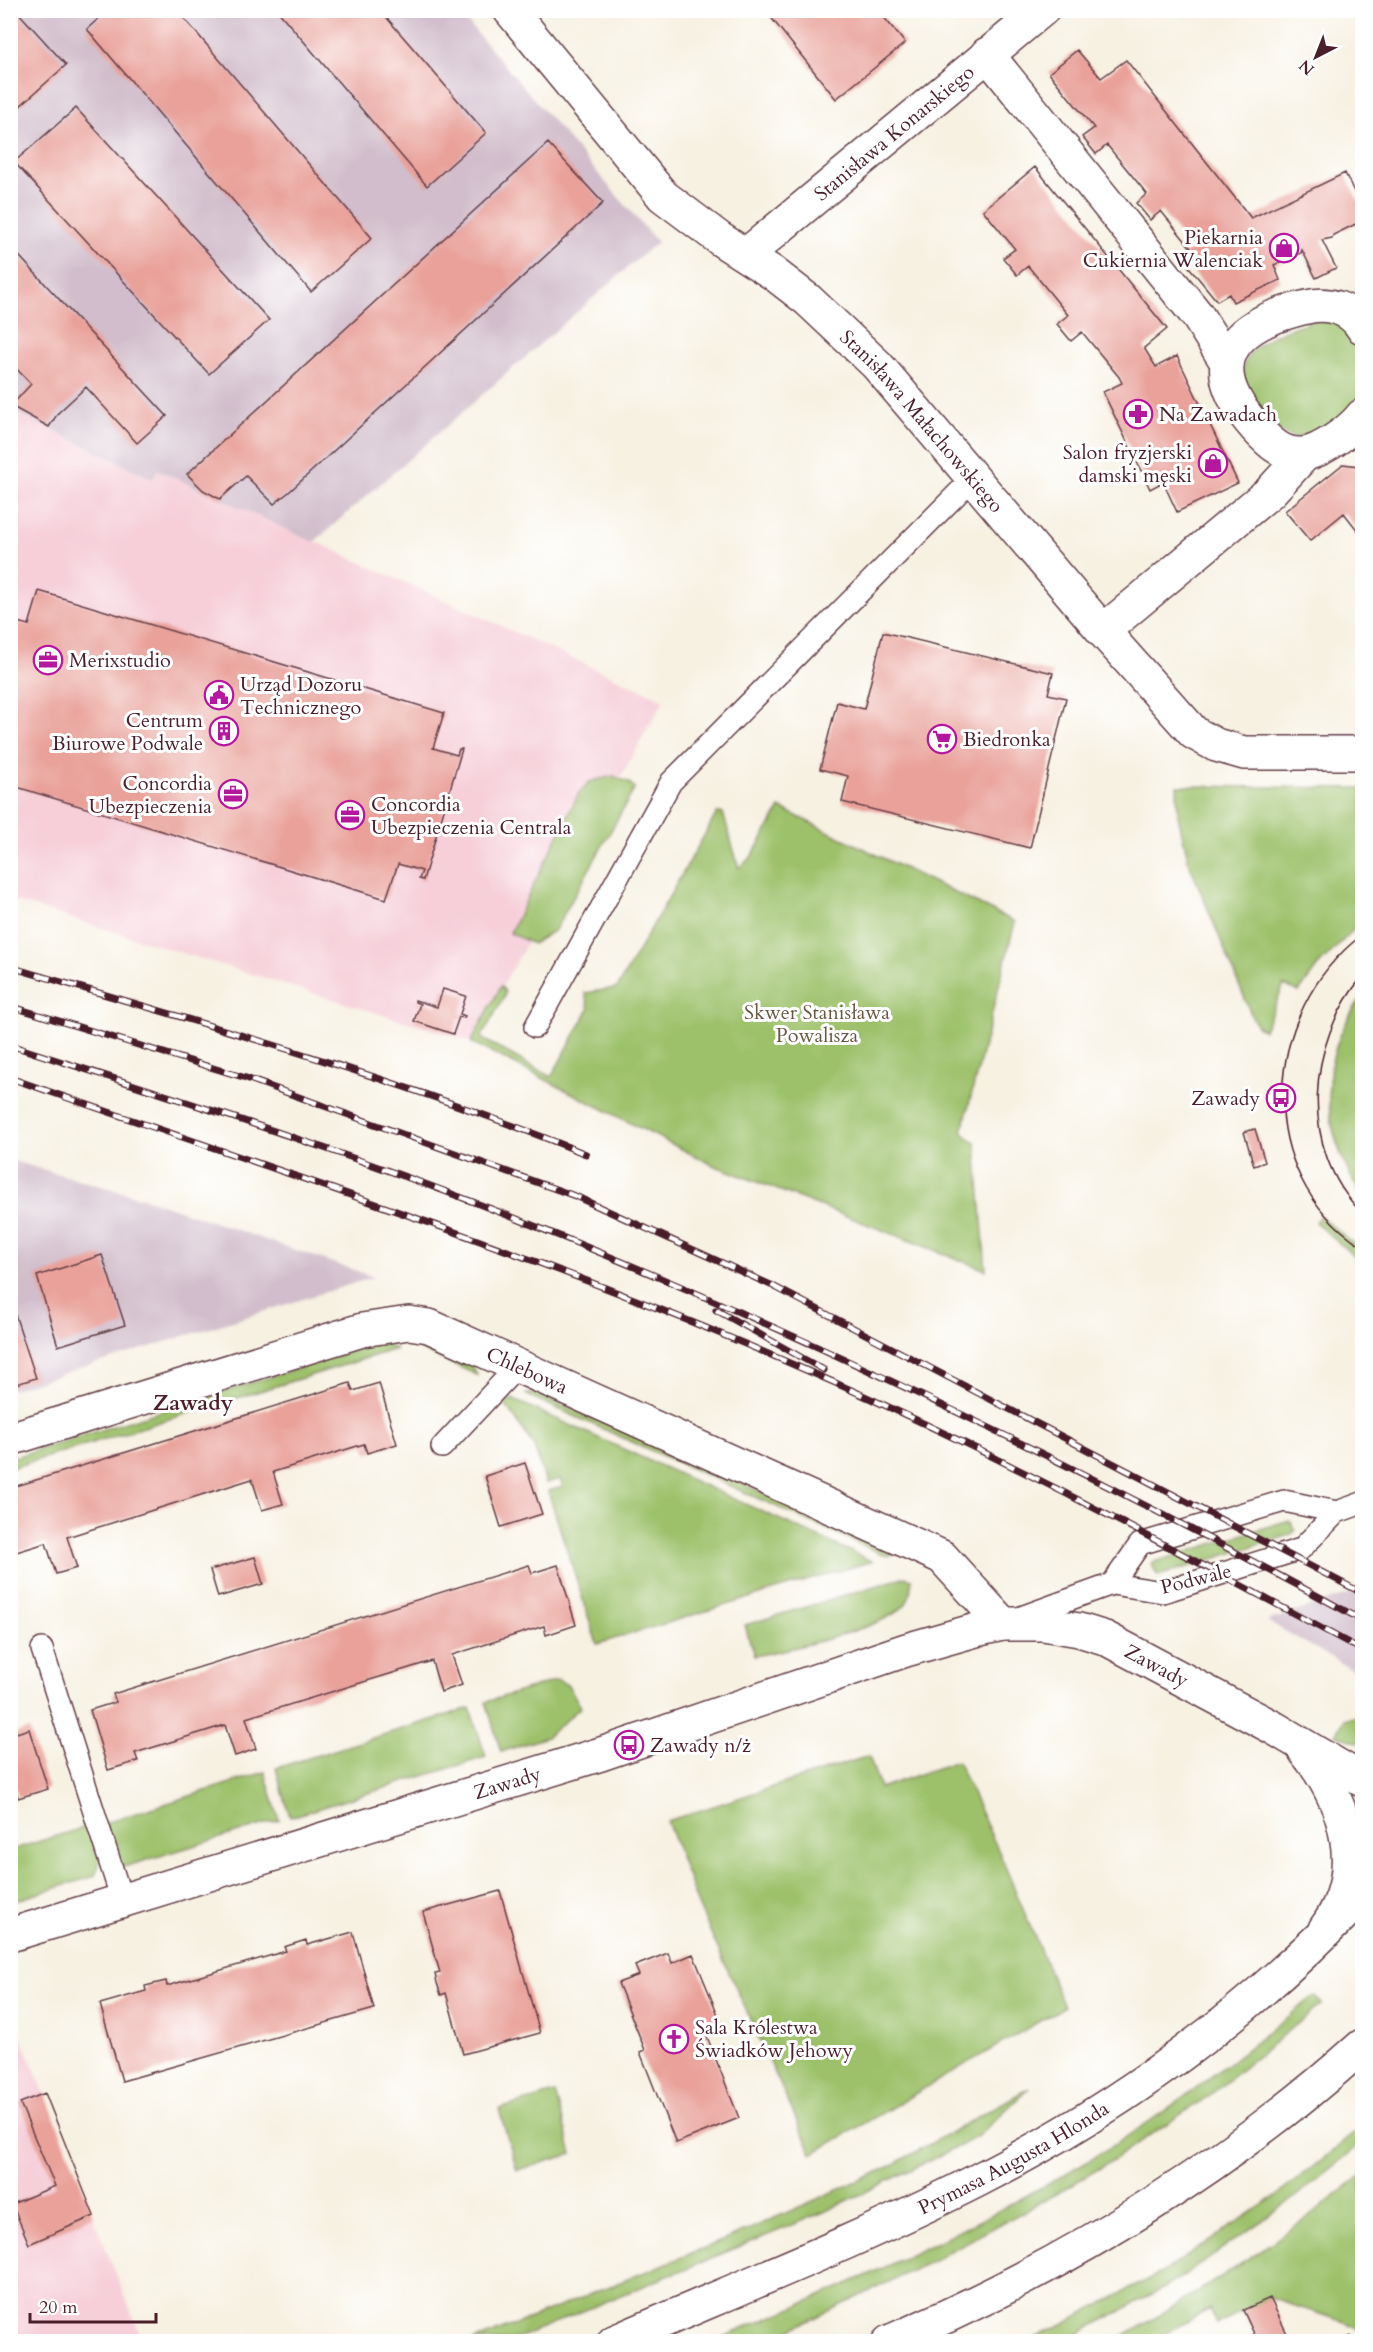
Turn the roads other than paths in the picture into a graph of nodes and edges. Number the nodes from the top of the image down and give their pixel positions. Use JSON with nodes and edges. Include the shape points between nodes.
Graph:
{"nodes":[{"id":1,"x":510,"y":10,"type":"edge"},
{"id":2,"x":1042,"y":10,"type":"edge"},
{"id":3,"x":987,"y":54,"type":"junction"},
{"id":4,"x":746,"y":255,"type":"junction"},
{"id":5,"x":1362,"y":327,"type":"edge"},
{"id":6,"x":1226,"y":361,"type":"junction"},
{"id":7,"x":1362,"y":416,"type":"edge"},
{"id":8,"x":1304,"y":454,"type":"junction"},
{"id":9,"x":973,"y":478,"type":"junction"},
{"id":10,"x":1103,"y":631,"type":"junction"},
{"id":11,"x":1362,"y":753,"type":"edge"},
{"id":12,"x":536,"y":1027,"type":"dead end"},
{"id":13,"x":516,"y":1368,"type":"junction"},
{"id":14,"x":10,"y":1439,"type":"edge"},
{"id":15,"x":442,"y":1447,"type":"dead end"},
{"id":16,"x":1362,"y":1503,"type":"edge"},
{"id":17,"x":1336,"y":1512,"type":"junction"},
{"id":18,"x":1112,"y":1584,"type":"junction"},
{"id":19,"x":1003,"y":1624,"type":"junction"},
{"id":20,"x":42,"y":1649,"type":"dead end"},
{"id":21,"x":1299,"y":1742,"type":"junction"},
{"id":22,"x":1362,"y":1780,"type":"edge"},
{"id":23,"x":1362,"y":1895,"type":"edge"},
{"id":24,"x":122,"y":1900,"type":"junction"},
{"id":25,"x":10,"y":1935,"type":"edge"},
{"id":26,"x":1311,"y":1947,"type":"junction"},
{"id":27,"x":1362,"y":2046,"type":"edge"},
{"id":28,"x":614,"y":2342,"type":"edge"},
{"id":29,"x":889,"y":2342,"type":"edge"}],
"edges":[{"from":1,"to":4,"type":"street","name":"Stanisława Małachowskiego","via":[[663,196]]},
{"from":2,"to":3,"type":"street","name":"Stanisława Konarskiego"},
{"from":3,"to":4,"type":"street","name":"Stanisława Konarskiego"},
{"from":3,"to":6,"type":"street","via":[[1197,315]]},
{"from":4,"to":9,"type":"street","name":"Stanisława Małachowskiego","via":[[808,300],[877,365]]},
{"from":5,"to":6,"type":"street","via":[[1342,309],[1321,304],[1299,309],[1251,328],[1236,341]]},
{"from":6,"to":8,"type":"street","via":[[1227,386],[1244,415],[1284,453]]},
{"from":7,"to":8,"type":"street","via":[[1343,434]]},
{"from":8,"to":10,"type":"street","via":[[1270,492]]},
{"from":9,"to":10,"type":"street","name":"Stanisława Małachowskiego"},
{"from":9,"to":12,"type":"lane","via":[[671,782]]},
{"from":10,"to":11,"type":"street","name":"Stanisława Małachowskiego","via":[[1194,733],[1216,745],[1244,753]]},
{"from":13,"to":14,"type":"street","name":"Chlebowa","via":[[429,1326],[409,1323],[362,1330]]},
{"from":13,"to":15,"type":"lane"},
{"from":13,"to":19,"type":"street","name":"Chlebowa","via":[[942,1557]]},
{"from":16,"to":17,"type":"lane","name":"Podwale"},
{"from":17,"to":18,"type":"lane","name":"Podwale","via":[[1301,1549],[1163,1592]]},
{"from":17,"to":18,"type":"lane","via":[[1284,1501],[1140,1544]]},
{"from":18,"to":19,"type":"lane","name":"Zawady"},
{"from":19,"to":21,"type":"street","name":"Zawady","via":[[1043,1624],[1105,1638]]},
{"from":19,"to":24,"type":"street","name":"Zawady","via":[[906,1650],[601,1754]]},
{"from":20,"to":24,"type":"lane"},
{"from":21,"to":22,"type":"street","name":"Zawady"},
{"from":21,"to":26,"type":"street","name":"Zawady","via":[[1338,1801],[1347,1846],[1341,1901]]},
{"from":23,"to":26,"type":"street","name":"Prymasa Augusta Hlonda"},
{"from":24,"to":25,"type":"street","name":"Zawady"},
{"from":26,"to":28,"type":"street","name":"Prymasa Augusta Hlonda","via":[[1267,1987],[1166,2066],[1031,2151],[862,2234]]},
{"from":27,"to":29,"type":"street","via":[[1256,2134],[1153,2205],[1031,2274]]}]}
